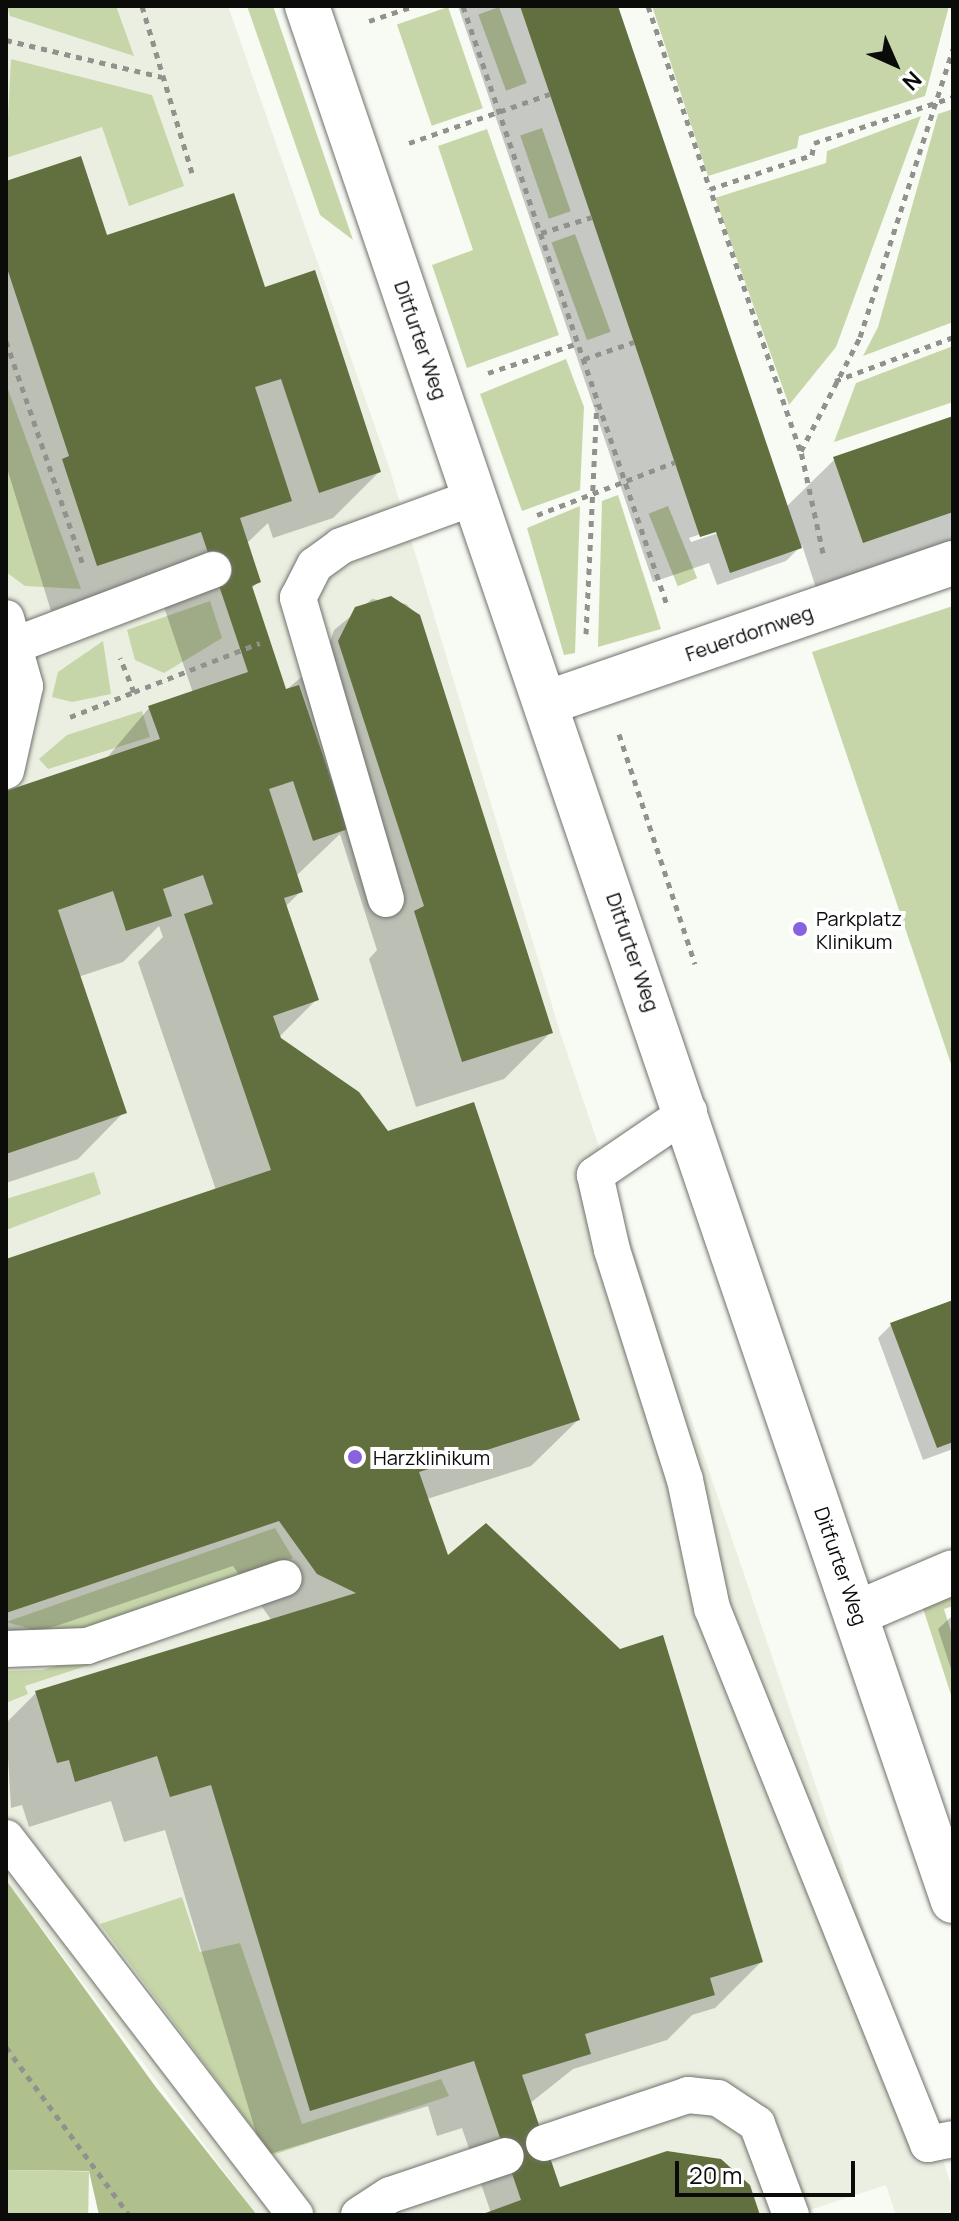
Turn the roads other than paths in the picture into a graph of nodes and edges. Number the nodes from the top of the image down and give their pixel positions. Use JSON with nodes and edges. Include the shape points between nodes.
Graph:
{"nodes":[{"id":1,"x":307,"y":6,"type":"edge"},
{"id":2,"x":481,"y":515,"type":"junction"},
{"id":3,"x":953,"y":563,"type":"edge"},
{"id":4,"x":213,"y":570,"type":"dead end"},
{"id":5,"x":12,"y":631,"type":"edge"},
{"id":6,"x":564,"y":697,"type":"junction"},
{"id":7,"x":6,"y":771,"type":"edge"},
{"id":8,"x":386,"y":899,"type":"dead end"},
{"id":9,"x":689,"y":1111,"type":"junction"},
{"id":10,"x":953,"y":1572,"type":"edge"},
{"id":11,"x":284,"y":1578,"type":"dead end"},
{"id":12,"x":857,"y":1613,"type":"junction"},
{"id":13,"x":6,"y":1649,"type":"edge"},
{"id":14,"x":6,"y":1838,"type":"edge"},
{"id":15,"x":953,"y":1901,"type":"edge"},
{"id":16,"x":953,"y":2139,"type":"edge"},
{"id":17,"x":544,"y":2143,"type":"dead end"},
{"id":18,"x":506,"y":2156,"type":"dead end"},
{"id":19,"x":295,"y":2215,"type":"edge"},
{"id":20,"x":359,"y":2215,"type":"edge"},
{"id":21,"x":791,"y":2215,"type":"edge"}],
"edges":[{"from":1,"to":2,"type":"street","name":"Ditfurter Weg"},
{"from":2,"to":6,"type":"street","name":"Ditfurter Weg"},
{"from":2,"to":8,"type":"lane","via":[[323,558],[298,598],[302,631],[353,771]]},
{"from":3,"to":6,"type":"street","name":"Feuerdornweg"},
{"from":4,"to":5,"type":"lane","via":[[100,611]]},
{"from":5,"to":7,"type":"lane","via":[[25,686],[21,730]]},
{"from":6,"to":9,"type":"street","name":"Ditfurter Weg"},
{"from":9,"to":12,"type":"street","name":"Ditfurter Weg"},
{"from":9,"to":16,"type":"lane","via":[[595,1175],[612,1250],[685,1480],[712,1608],[928,2144]]},
{"from":10,"to":12,"type":"street"},
{"from":11,"to":13,"type":"lane","via":[[87,1646]]},
{"from":12,"to":15,"type":"street","name":"Ditfurter Weg"},
{"from":14,"to":19,"type":"lane"},
{"from":17,"to":21,"type":"lane","via":[[688,2095],[718,2098],[757,2124]]},
{"from":18,"to":20,"type":"lane","via":[[390,2195]]}]}
